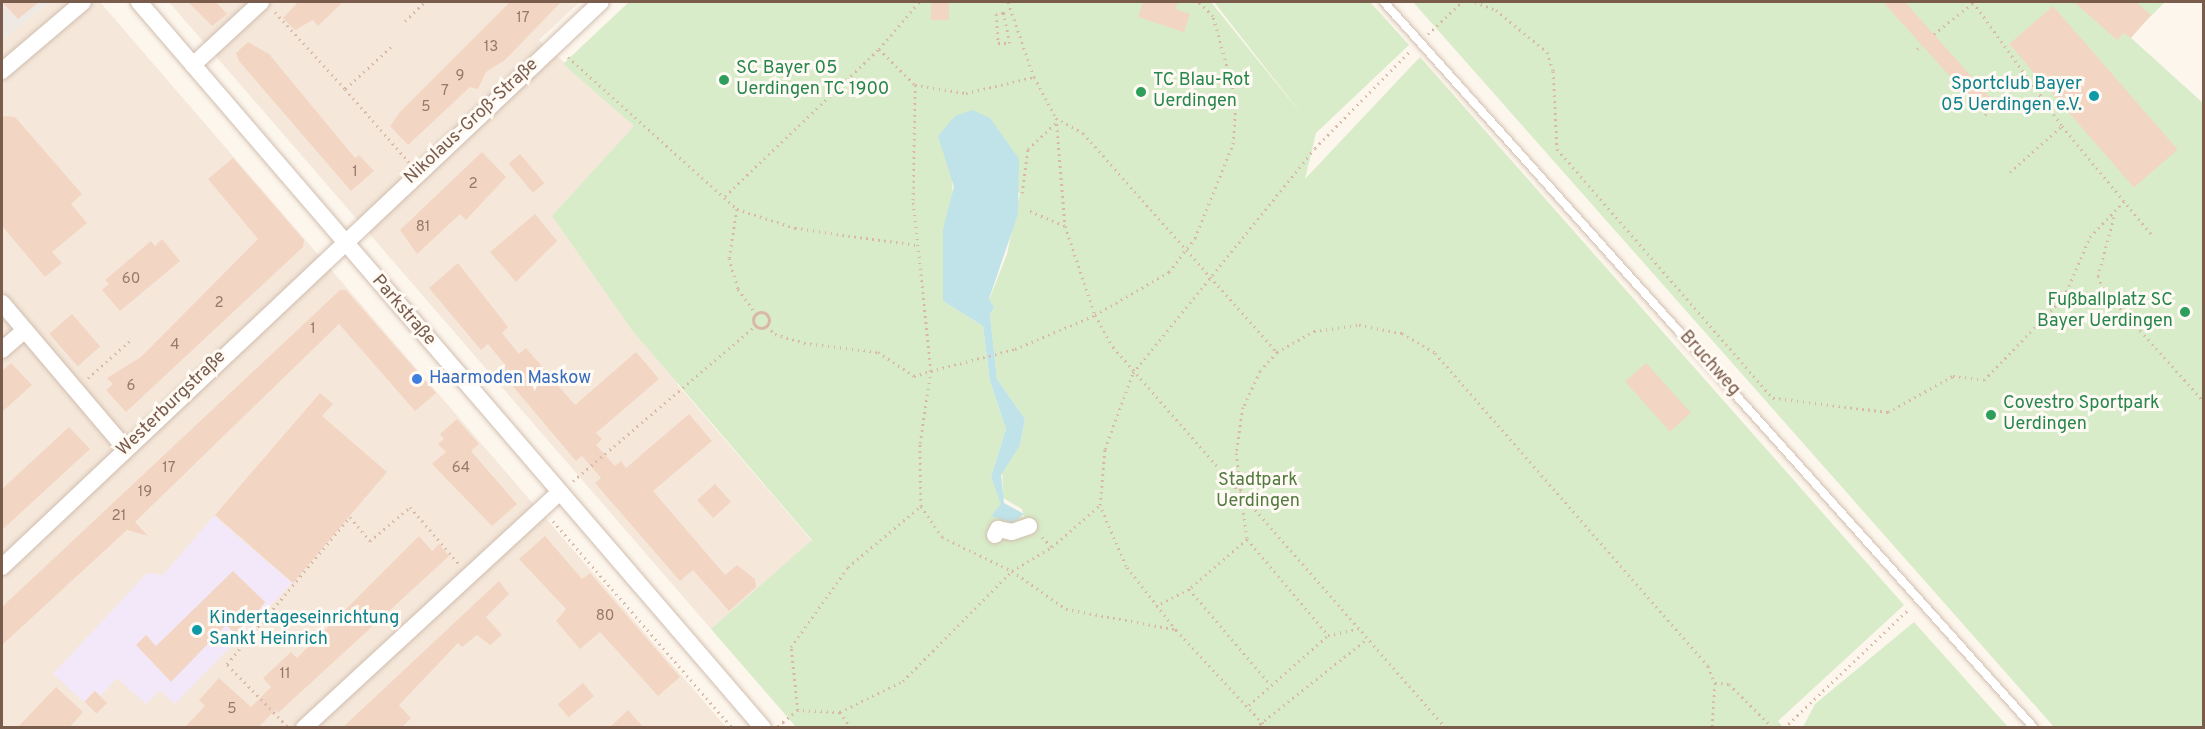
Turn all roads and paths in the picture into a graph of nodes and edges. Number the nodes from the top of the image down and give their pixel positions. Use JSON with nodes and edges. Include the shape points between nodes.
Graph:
{"nodes":[{"id":1,"x":83,"y":2,"type":"edge"},
{"id":2,"x":139,"y":2,"type":"edge"},
{"id":3,"x":425,"y":2,"type":"edge"},
{"id":4,"x":601,"y":2,"type":"edge"},
{"id":5,"x":919,"y":2,"type":"edge"},
{"id":6,"x":1008,"y":2,"type":"edge"},
{"id":7,"x":1199,"y":2,"type":"edge"},
{"id":8,"x":1384,"y":2,"type":"edge"},
{"id":9,"x":1462,"y":2,"type":"edge"},
{"id":10,"x":1475,"y":2,"type":"edge"},
{"id":11,"x":1974,"y":2,"type":"edge"},
{"id":12,"x":267,"y":6,"type":"edge"},
{"id":13,"x":1003,"y":13,"type":"junction"},
{"id":14,"x":1009,"y":13,"type":"junction"},
{"id":15,"x":405,"y":21,"type":"dead end"},
{"id":16,"x":1934,"y":34,"type":"dead end"},
{"id":17,"x":1419,"y":42,"type":"junction"},
{"id":18,"x":555,"y":44,"type":"junction"},
{"id":19,"x":1922,"y":45,"type":"dead end"},
{"id":20,"x":391,"y":47,"type":"dead end"},
{"id":21,"x":879,"y":49,"type":"junction"},
{"id":22,"x":1917,"y":50,"type":"dead end"},
{"id":23,"x":193,"y":65,"type":"junction"},
{"id":24,"x":2,"y":71,"type":"edge"},
{"id":25,"x":1035,"y":77,"type":"junction"},
{"id":26,"x":2027,"y":77,"type":"junction"},
{"id":27,"x":915,"y":86,"type":"junction"},
{"id":28,"x":345,"y":89,"type":"junction"},
{"id":29,"x":1985,"y":115,"type":"dead end"},
{"id":30,"x":1056,"y":120,"type":"junction"},
{"id":31,"x":2062,"y":126,"type":"junction"},
{"id":32,"x":418,"y":172,"type":"junction"},
{"id":33,"x":2010,"y":172,"type":"dead end"},
{"id":34,"x":1022,"y":193,"type":"dead end"},
{"id":35,"x":725,"y":196,"type":"junction"},
{"id":36,"x":2124,"y":201,"type":"junction"},
{"id":37,"x":736,"y":208,"type":"junction"},
{"id":38,"x":1030,"y":211,"type":"dead end"},
{"id":39,"x":2114,"y":217,"type":"junction"},
{"id":40,"x":1065,"y":226,"type":"junction"},
{"id":41,"x":2151,"y":234,"type":"dead end"},
{"id":42,"x":343,"y":241,"type":"junction"},
{"id":43,"x":916,"y":245,"type":"junction"},
{"id":44,"x":1186,"y":254,"type":"junction"},
{"id":45,"x":1212,"y":281,"type":"junction"},
{"id":46,"x":2,"y":303,"type":"edge"},
{"id":47,"x":756,"y":314,"type":"junction"},
{"id":48,"x":1095,"y":315,"type":"junction"},
{"id":49,"x":755,"y":326,"type":"junction"},
{"id":50,"x":767,"y":326,"type":"junction"},
{"id":51,"x":25,"y":330,"type":"junction"},
{"id":52,"x":131,"y":340,"type":"dead end"},
{"id":53,"x":2,"y":350,"type":"edge"},
{"id":54,"x":1277,"y":352,"type":"junction"},
{"id":55,"x":932,"y":371,"type":"junction"},
{"id":56,"x":1134,"y":373,"type":"junction"},
{"id":57,"x":75,"y":389,"type":"junction"},
{"id":58,"x":2204,"y":402,"type":"edge"},
{"id":59,"x":118,"y":440,"type":"dead end"},
{"id":60,"x":560,"y":492,"type":"junction"},
{"id":61,"x":1243,"y":496,"type":"junction"},
{"id":62,"x":542,"y":508,"type":"junction"},
{"id":63,"x":1029,"y":526,"type":"dead end"},
{"id":64,"x":995,"y":535,"type":"dead end"},
{"id":65,"x":1247,"y":539,"type":"junction"},
{"id":66,"x":2,"y":567,"type":"edge"},
{"id":67,"x":468,"y":575,"type":"junction"},
{"id":68,"x":1189,"y":589,"type":"junction"},
{"id":69,"x":1921,"y":599,"type":"junction"},
{"id":70,"x":1156,"y":606,"type":"junction"},
{"id":71,"x":1359,"y":629,"type":"junction"},
{"id":72,"x":1176,"y":630,"type":"junction"},
{"id":73,"x":1328,"y":634,"type":"junction"},
{"id":74,"x":1367,"y":639,"type":"junction"},
{"id":75,"x":1269,"y":683,"type":"junction"},
{"id":76,"x":1715,"y":683,"type":"junction"},
{"id":77,"x":1249,"y":705,"type":"junction"},
{"id":78,"x":798,"y":710,"type":"junction"},
{"id":79,"x":840,"y":712,"type":"junction"},
{"id":80,"x":783,"y":722,"type":"junction"},
{"id":81,"x":1265,"y":727,"type":"edge"},
{"id":82,"x":288,"y":728,"type":"edge"},
{"id":83,"x":304,"y":728,"type":"edge"},
{"id":84,"x":732,"y":728,"type":"edge"},
{"id":85,"x":763,"y":728,"type":"edge"},
{"id":86,"x":777,"y":728,"type":"edge"},
{"id":87,"x":788,"y":728,"type":"edge"},
{"id":88,"x":851,"y":728,"type":"edge"},
{"id":89,"x":1255,"y":728,"type":"edge"},
{"id":90,"x":1446,"y":728,"type":"edge"},
{"id":91,"x":1712,"y":728,"type":"edge"},
{"id":92,"x":1773,"y":728,"type":"edge"},
{"id":93,"x":1784,"y":728,"type":"edge"},
{"id":94,"x":2034,"y":728,"type":"edge"}],
"edges":[{"from":1,"to":24,"type":"street"},
{"from":2,"to":23,"type":"street","name":"Parkstraße"},
{"from":3,"to":15,"type":"path"},
{"from":4,"to":18,"type":"street","name":"Nikolaus-Groß-Straße"},
{"from":5,"to":21,"type":"path"},
{"from":6,"to":14,"type":"path"},
{"from":7,"to":44,"type":"path","via":[[1214,16],[1236,100],[1233,144]]},
{"from":8,"to":17,"type":"lane","name":"Bruchweg"},
{"from":9,"to":17,"type":"path"},
{"from":10,"to":39,"type":"path","via":[[1496,10],[1547,52],[1553,71],[1557,149],[1773,398],[1888,412],[1953,376],[1984,380],[2064,297],[2090,237]]},
{"from":11,"to":16,"type":"path"},
{"from":11,"to":26,"type":"path"},
{"from":12,"to":23,"type":"street"},
{"from":12,"to":28,"type":"path"},
{"from":13,"to":13,"type":"path","via":[[1010,43],[998,44],[996,14]]},
{"from":13,"to":14,"type":"path"},
{"from":14,"to":25,"type":"path"},
{"from":17,"to":45,"type":"path","via":[[1315,148]]},
{"from":17,"to":69,"type":"lane","name":"Bruchweg"},
{"from":18,"to":32,"type":"street","name":"Nikolaus-Groß-Straße"},
{"from":18,"to":35,"type":"path"},
{"from":19,"to":22,"type":"path"},
{"from":20,"to":28,"type":"path"},
{"from":21,"to":27,"type":"path"},
{"from":21,"to":35,"type":"path"},
{"from":23,"to":42,"type":"street","name":"Parkstraße"},
{"from":25,"to":27,"type":"path","via":[[966,93]]},
{"from":25,"to":30,"type":"path"},
{"from":26,"to":29,"type":"path"},
{"from":26,"to":31,"type":"path"},
{"from":27,"to":43,"type":"path","via":[[910,94]]},
{"from":28,"to":32,"type":"path"},
{"from":30,"to":34,"type":"path","via":[[1028,150]]},
{"from":30,"to":40,"type":"path"},
{"from":30,"to":44,"type":"path","via":[[1083,133]]},
{"from":31,"to":33,"type":"path"},
{"from":31,"to":36,"type":"path"},
{"from":32,"to":42,"type":"street","name":"Nikolaus-Groß-Straße"},
{"from":35,"to":37,"type":"path"},
{"from":36,"to":39,"type":"path"},
{"from":36,"to":41,"type":"path"},
{"from":37,"to":43,"type":"path","via":[[795,228]]},
{"from":37,"to":47,"type":"path","via":[[730,264]]},
{"from":38,"to":40,"type":"path"},
{"from":39,"to":58,"type":"path","via":[[2098,276],[2104,290]]},
{"from":40,"to":48,"type":"path"},
{"from":42,"to":60,"type":"street","name":"Parkstraße"},
{"from":42,"to":66,"type":"street","name":"Westerburgstraße"},
{"from":43,"to":55,"type":"path"},
{"from":44,"to":45,"type":"path"},
{"from":44,"to":48,"type":"path","via":[[1144,288]]},
{"from":45,"to":54,"type":"path"},
{"from":45,"to":56,"type":"path"},
{"from":46,"to":51,"type":"street"},
{"from":47,"to":49,"type":"path"},
{"from":47,"to":50,"type":"path","via":[[766,313]]},
{"from":48,"to":55,"type":"path","via":[[1015,349]]},
{"from":48,"to":56,"type":"path"},
{"from":49,"to":50,"type":"path"},
{"from":49,"to":60,"type":"path"},
{"from":50,"to":55,"type":"path","via":[[775,334],[804,343],[878,352],[914,375]]},
{"from":51,"to":53,"type":"street"},
{"from":51,"to":57,"type":"street"},
{"from":52,"to":57,"type":"path"},
{"from":54,"to":61,"type":"path","via":[[1260,371],[1243,407],[1236,453]]},
{"from":54,"to":76,"type":"path","via":[[1314,331],[1359,325],[1402,333],[1435,353],[1708,666]]},
{"from":55,"to":78,"type":"path","via":[[920,443],[921,506],[848,567],[791,647]]},
{"from":56,"to":61,"type":"path"},
{"from":56,"to":70,"type":"path","via":[[1111,424],[1100,504],[1126,566]]},
{"from":57,"to":59,"type":"street"},
{"from":60,"to":62,"type":"street"},
{"from":60,"to":85,"type":"street","name":"Parkstraße"},
{"from":61,"to":65,"type":"path"},
{"from":61,"to":71,"type":"path"},
{"from":62,"to":67,"type":"street"},
{"from":62,"to":84,"type":"path"},
{"from":63,"to":64,"type":"street","via":[[1012,532],[998,529]]},
{"from":65,"to":68,"type":"path"},
{"from":65,"to":73,"type":"path"},
{"from":67,"to":82,"type":"path","via":[[410,507],[370,541],[350,517],[226,664]]},
{"from":67,"to":83,"type":"street"},
{"from":68,"to":70,"type":"path"},
{"from":68,"to":75,"type":"path"},
{"from":69,"to":93,"type":"path"},
{"from":69,"to":94,"type":"lane","name":"Bruchweg"},
{"from":70,"to":72,"type":"path"},
{"from":71,"to":73,"type":"path"},
{"from":71,"to":74,"type":"path"},
{"from":72,"to":77,"type":"path"},
{"from":72,"to":79,"type":"path","via":[[1066,609],[1012,571],[903,681]]},
{"from":73,"to":75,"type":"path"},
{"from":74,"to":81,"type":"path"},
{"from":74,"to":90,"type":"path"},
{"from":75,"to":77,"type":"path"},
{"from":76,"to":91,"type":"path"},
{"from":76,"to":92,"type":"path","via":[[1729,684]]},
{"from":77,"to":81,"type":"path"},
{"from":78,"to":79,"type":"path"},
{"from":78,"to":80,"type":"path"},
{"from":79,"to":88,"type":"path"},
{"from":80,"to":86,"type":"path"},
{"from":80,"to":87,"type":"path"},
{"from":81,"to":89,"type":"path"}]}
